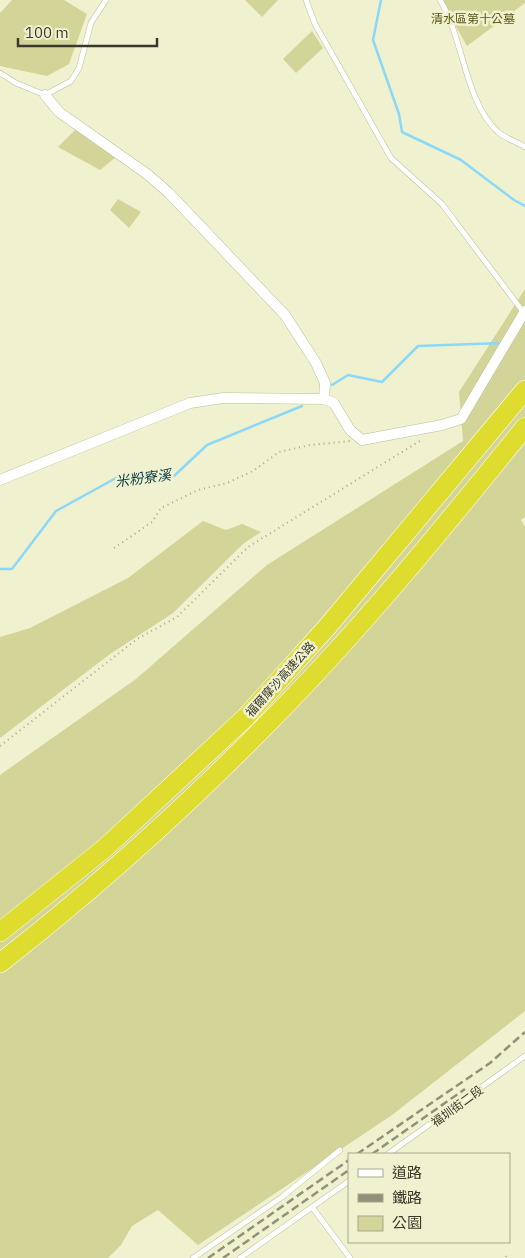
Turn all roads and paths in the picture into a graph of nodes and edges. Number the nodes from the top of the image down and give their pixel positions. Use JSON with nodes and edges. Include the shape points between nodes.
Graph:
{"nodes":[{"id":1,"x":106,"y":0,"type":"edge"},
{"id":2,"x":306,"y":0,"type":"edge"},
{"id":3,"x":440,"y":0,"type":"edge"},
{"id":4,"x":0,"y":73,"type":"edge"},
{"id":5,"x":45,"y":94,"type":"junction"},
{"id":6,"x":525,"y":147,"type":"edge"},
{"id":7,"x":524,"y":312,"type":"edge"},
{"id":8,"x":525,"y":390,"type":"edge"},
{"id":9,"x":324,"y":399,"type":"junction"},
{"id":10,"x":442,"y":425,"type":"junction"},
{"id":11,"x":525,"y":427,"type":"edge"},
{"id":12,"x":362,"y":440,"type":"junction"},
{"id":13,"x":0,"y":480,"type":"edge"},
{"id":14,"x":114,"y":548,"type":"dead end"},
{"id":15,"x":0,"y":746,"type":"edge"},
{"id":16,"x":0,"y":932,"type":"edge"},
{"id":17,"x":0,"y":963,"type":"edge"},
{"id":18,"x":525,"y":1056,"type":"edge"},
{"id":19,"x":340,"y":1150,"type":"dead end"},
{"id":20,"x":389,"y":1153,"type":"edge"},
{"id":21,"x":348,"y":1182,"type":"edge"},
{"id":22,"x":312,"y":1207,"type":"junction"},
{"id":23,"x":193,"y":1258,"type":"edge"},
{"id":24,"x":240,"y":1258,"type":"edge"},
{"id":25,"x":350,"y":1258,"type":"edge"}],
"edges":[{"from":1,"to":5,"type":"lane","via":[[91,23],[79,68],[71,81]]},
{"from":2,"to":7,"type":"lane","via":[[315,24],[391,158],[442,204]]},
{"from":3,"to":6,"type":"lane","via":[[449,16],[478,104],[498,132]]},
{"from":4,"to":5,"type":"lane"},
{"from":5,"to":9,"type":"street","via":[[59,112],[169,193],[285,315],[316,363],[324,383]]},
{"from":7,"to":10,"type":"street","via":[[461,419]]},
{"from":8,"to":16,"type":"highway","name":"福爾摩沙高速公路","via":[[328,626],[246,717],[106,848]]},
{"from":9,"to":12,"type":"street","via":[[334,403],[350,430]]},
{"from":9,"to":13,"type":"street","via":[[223,398],[190,403]]},
{"from":10,"to":12,"type":"street"},
{"from":10,"to":15,"type":"path","via":[[409,449],[248,547],[177,617],[137,639]]},
{"from":11,"to":17,"type":"highway","name":"福爾摩沙高速公路","via":[[379,604],[273,718],[154,832],[57,918]]},
{"from":12,"to":14,"type":"path","via":[[279,452],[253,471],[227,483],[198,490],[161,508],[152,522]]},
{"from":18,"to":20,"type":"lane","name":"福圳街二段"},
{"from":19,"to":23,"type":"lane","via":[[282,1197]]},
{"from":21,"to":22,"type":"lane"},
{"from":22,"to":24,"type":"lane"},
{"from":22,"to":25,"type":"lane"}]}
